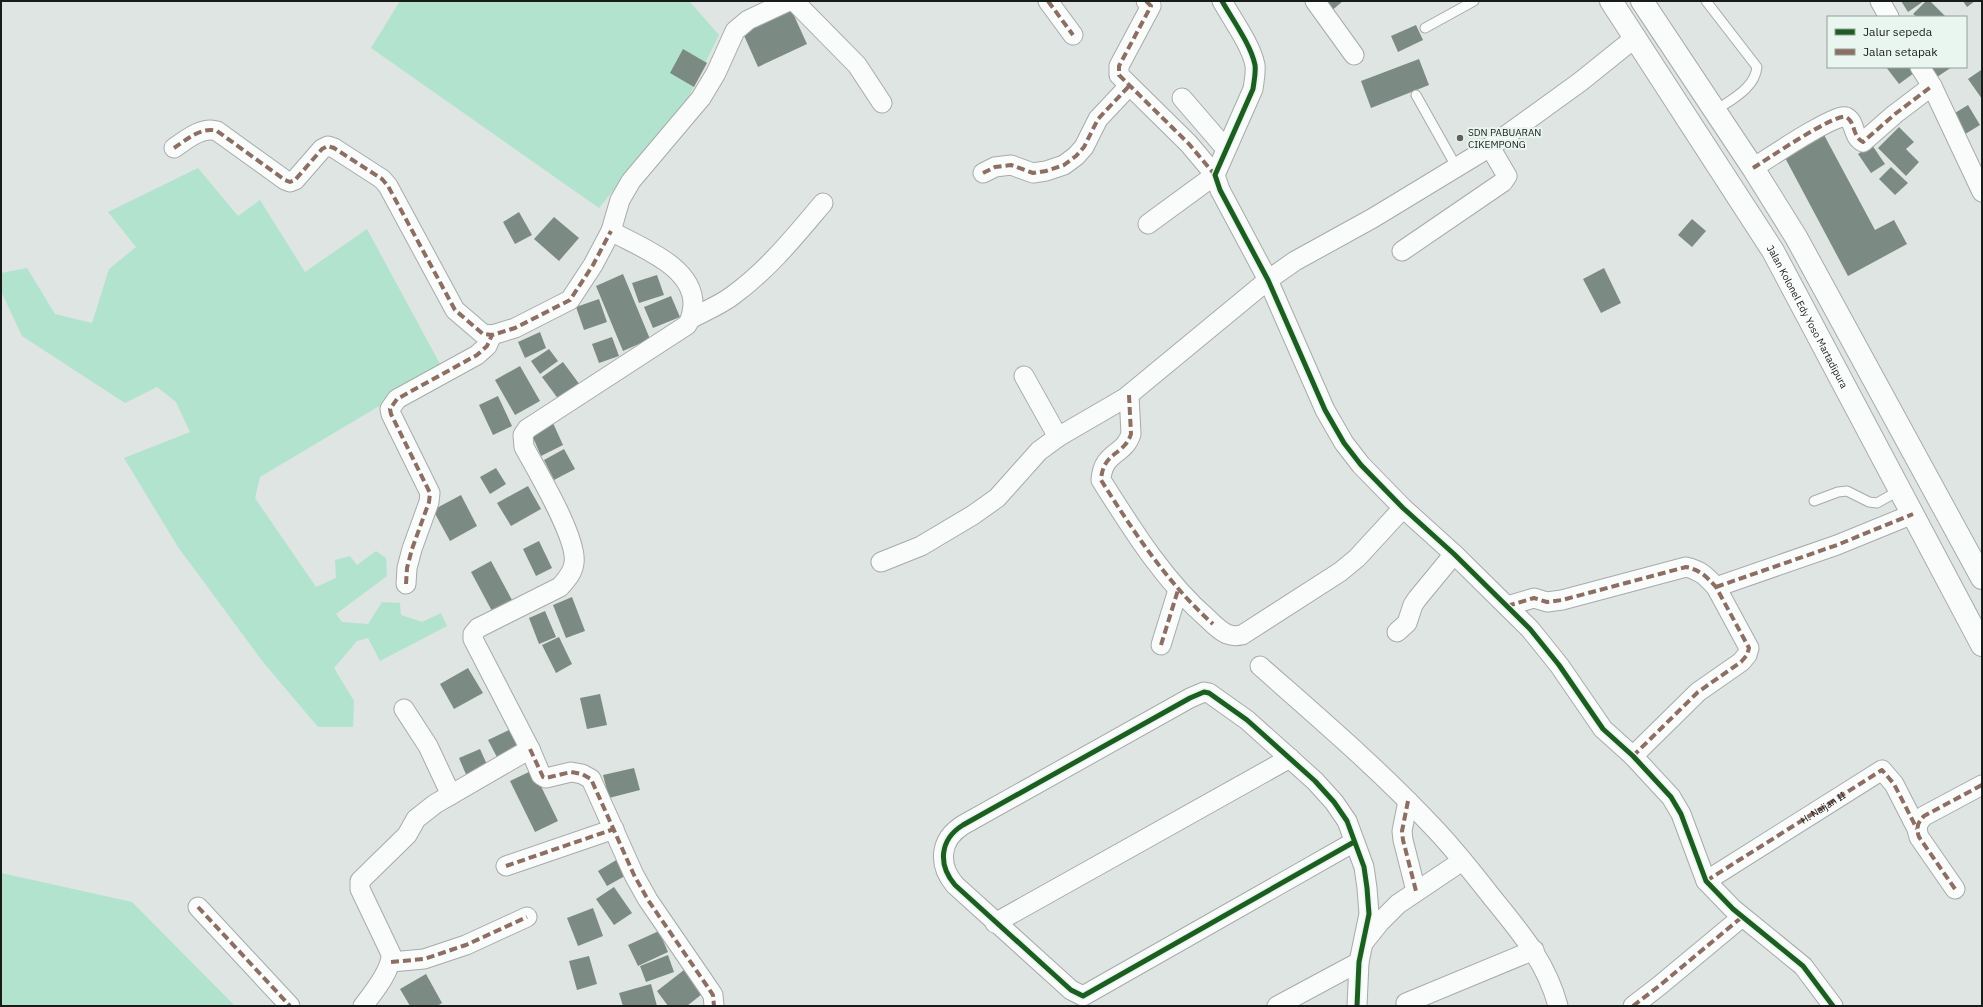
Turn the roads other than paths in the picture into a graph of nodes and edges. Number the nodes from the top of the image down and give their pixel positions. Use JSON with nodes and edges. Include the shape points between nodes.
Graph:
{"nodes":[{"id":1,"x":789,"y":1,"type":"edge"},
{"id":2,"x":794,"y":1,"type":"edge"},
{"id":3,"x":1048,"y":1,"type":"edge"},
{"id":4,"x":1222,"y":1,"type":"edge"},
{"id":5,"x":1315,"y":1,"type":"edge"},
{"id":6,"x":1474,"y":1,"type":"edge"},
{"id":7,"x":1611,"y":1,"type":"edge"},
{"id":8,"x":1642,"y":1,"type":"edge"},
{"id":9,"x":1706,"y":1,"type":"edge"},
{"id":10,"x":1880,"y":1,"type":"edge"},
{"id":11,"x":1152,"y":3,"type":"edge"},
{"id":12,"x":1888,"y":16,"type":"edge"},
{"id":13,"x":1425,"y":28,"type":"dead end"},
{"id":14,"x":1073,"y":35,"type":"dead end"},
{"id":15,"x":1636,"y":37,"type":"junction"},
{"id":16,"x":1354,"y":55,"type":"dead end"},
{"id":17,"x":1921,"y":68,"type":"edge"},
{"id":18,"x":1129,"y":86,"type":"junction"},
{"id":19,"x":1932,"y":86,"type":"junction"},
{"id":20,"x":1416,"y":95,"type":"dead end"},
{"id":21,"x":1182,"y":98,"type":"dead end"},
{"id":22,"x":882,"y":103,"type":"dead end"},
{"id":23,"x":1715,"y":111,"type":"junction"},
{"id":24,"x":1490,"y":147,"type":"junction"},
{"id":25,"x":174,"y":148,"type":"dead end"},
{"id":26,"x":1226,"y":149,"type":"junction"},
{"id":27,"x":1456,"y":168,"type":"junction"},
{"id":28,"x":1754,"y":168,"type":"junction"},
{"id":29,"x":983,"y":173,"type":"dead end"},
{"id":30,"x":1215,"y":175,"type":"junction"},
{"id":31,"x":1982,"y":192,"type":"edge"},
{"id":32,"x":823,"y":203,"type":"dead end"},
{"id":33,"x":1148,"y":224,"type":"dead end"},
{"id":34,"x":612,"y":227,"type":"junction"},
{"id":35,"x":1402,"y":251,"type":"dead end"},
{"id":36,"x":1268,"y":280,"type":"junction"},
{"id":37,"x":692,"y":318,"type":"junction"},
{"id":38,"x":492,"y":335,"type":"junction"},
{"id":39,"x":1024,"y":376,"type":"dead end"},
{"id":40,"x":1129,"y":395,"type":"junction"},
{"id":41,"x":1058,"y":437,"type":"junction"},
{"id":42,"x":1900,"y":490,"type":"junction"},
{"id":43,"x":1814,"y":501,"type":"dead end"},
{"id":44,"x":1403,"y":508,"type":"junction"},
{"id":45,"x":1912,"y":514,"type":"junction"},
{"id":46,"x":1454,"y":554,"type":"junction"},
{"id":47,"x":881,"y":562,"type":"dead end"},
{"id":48,"x":1982,"y":578,"type":"edge"},
{"id":49,"x":406,"y":584,"type":"dead end"},
{"id":50,"x":1716,"y":587,"type":"junction"},
{"id":51,"x":1178,"y":590,"type":"junction"},
{"id":52,"x":1507,"y":606,"type":"junction"},
{"id":53,"x":1397,"y":632,"type":"dead end"},
{"id":54,"x":1161,"y":645,"type":"dead end"},
{"id":55,"x":1982,"y":645,"type":"edge"},
{"id":56,"x":1260,"y":666,"type":"dead end"},
{"id":57,"x":404,"y":709,"type":"dead end"},
{"id":58,"x":530,"y":748,"type":"junction"},
{"id":59,"x":1633,"y":756,"type":"junction"},
{"id":60,"x":1290,"y":758,"type":"junction"},
{"id":61,"x":1982,"y":785,"type":"edge"},
{"id":62,"x":451,"y":795,"type":"junction"},
{"id":63,"x":1408,"y":801,"type":"junction"},
{"id":64,"x":614,"y":829,"type":"junction"},
{"id":65,"x":1917,"y":829,"type":"junction"},
{"id":66,"x":1354,"y":842,"type":"junction"},
{"id":67,"x":1462,"y":861,"type":"junction"},
{"id":68,"x":506,"y":866,"type":"dead end"},
{"id":69,"x":1706,"y":881,"type":"junction"},
{"id":70,"x":1955,"y":889,"type":"dead end"},
{"id":71,"x":1416,"y":891,"type":"junction"},
{"id":72,"x":198,"y":906,"type":"dead end"},
{"id":73,"x":527,"y":917,"type":"dead end"},
{"id":74,"x":1742,"y":917,"type":"junction"},
{"id":75,"x":995,"y":923,"type":"junction"},
{"id":76,"x":1534,"y":950,"type":"junction"},
{"id":77,"x":1360,"y":954,"type":"junction"},
{"id":78,"x":392,"y":962,"type":"junction"},
{"id":79,"x":1406,"y":1003,"type":"dead end"},
{"id":80,"x":290,"y":1006,"type":"edge"},
{"id":81,"x":363,"y":1006,"type":"edge"},
{"id":82,"x":714,"y":1006,"type":"edge"},
{"id":83,"x":1276,"y":1006,"type":"edge"},
{"id":84,"x":1357,"y":1006,"type":"edge"},
{"id":85,"x":1558,"y":1006,"type":"edge"},
{"id":86,"x":1633,"y":1006,"type":"edge"},
{"id":87,"x":1833,"y":1006,"type":"edge"}],
"edges":[{"from":1,"to":34,"type":"street","via":[[748,20],[735,31],[716,73],[701,98],[641,168],[620,200]]},
{"from":2,"to":22,"type":"street","via":[[857,65]]},
{"from":3,"to":14,"type":"street"},
{"from":4,"to":26,"type":"street","via":[[1255,64],[1253,90]]},
{"from":5,"to":16,"type":"street"},
{"from":6,"to":13,"type":"lane"},
{"from":7,"to":15,"type":"main road","name":"Jalan Kolonel Edy Yoso Martadipura"},
{"from":8,"to":23,"type":"main road"},
{"from":9,"to":23,"type":"lane","via":[[1757,66],[1756,77],[1749,86]]},
{"from":10,"to":12,"type":"street"},
{"from":11,"to":18,"type":"street","via":[[1119,66],[1119,75]]},
{"from":15,"to":24,"type":"street","via":[[1580,82]]},
{"from":15,"to":42,"type":"main road","name":"Jalan Kolonel Edy Yoso Martadipura","via":[[1773,252]]},
{"from":17,"to":19,"type":"street"},
{"from":18,"to":29,"type":"street","via":[[1098,119],[1084,147],[1064,165],[1033,173],[1011,165],[995,167]]},
{"from":18,"to":30,"type":"street","via":[[1189,144]]},
{"from":19,"to":28,"type":"street","via":[[1895,114],[1866,141],[1857,138],[1851,122],[1845,117],[1840,117],[1822,124]]},
{"from":19,"to":31,"type":"street"},
{"from":20,"to":27,"type":"lane"},
{"from":21,"to":26,"type":"street"},
{"from":23,"to":28,"type":"main road"},
{"from":24,"to":27,"type":"street"},
{"from":24,"to":35,"type":"street","via":[[1507,176],[1503,182]]},
{"from":25,"to":38,"type":"street","via":[[203,131],[217,131],[290,182],[295,180],[322,149],[328,146],[334,148],[377,175],[388,186],[456,310],[475,329],[483,334]]},
{"from":26,"to":30,"type":"street"},
{"from":27,"to":36,"type":"street","via":[[1295,261]]},
{"from":28,"to":48,"type":"main road","via":[[1796,237]]},
{"from":30,"to":33,"type":"street"},
{"from":30,"to":36,"type":"street","via":[[1220,190]]},
{"from":32,"to":37,"type":"street","via":[[756,277],[731,297]]},
{"from":34,"to":37,"type":"street","via":[[683,275],[691,294]]},
{"from":34,"to":38,"type":"street","via":[[593,265],[570,300],[515,328]]},
{"from":36,"to":40,"type":"street"},
{"from":36,"to":44,"type":"street","via":[[1325,410],[1344,443],[1361,465]]},
{"from":37,"to":58,"type":"street","via":[[687,325],[535,422],[523,435],[524,447],[569,534],[574,563],[568,578],[560,587],[478,628],[473,634],[473,639]]},
{"from":38,"to":49,"type":"street","via":[[487,346],[477,355],[397,399],[390,409],[430,493],[407,568]]},
{"from":39,"to":41,"type":"street"},
{"from":40,"to":41,"type":"street"},
{"from":40,"to":51,"type":"street","via":[[1131,434],[1126,444],[1103,466],[1101,480]]},
{"from":41,"to":47,"type":"street","via":[[1039,451],[997,498],[921,546]]},
{"from":42,"to":43,"type":"lane","via":[[1877,503],[1869,502],[1847,491]]},
{"from":42,"to":45,"type":"main road","name":"Jalan Kolonel Edy Yoso Martadipura"},
{"from":44,"to":46,"type":"street"},
{"from":44,"to":51,"type":"street","via":[[1357,558],[1340,572],[1242,635],[1227,634],[1195,608]]},
{"from":45,"to":50,"type":"street","via":[[1837,545]]},
{"from":45,"to":55,"type":"main road","name":"Jalan Kolonel Edy Yoso Martadipura"},
{"from":46,"to":52,"type":"street"},
{"from":46,"to":53,"type":"street","via":[[1417,599],[1407,623]]},
{"from":50,"to":52,"type":"street","via":[[1702,572],[1686,567],[1562,600],[1547,602],[1534,598]]},
{"from":50,"to":59,"type":"street","via":[[1748,648],[1747,655],[1698,692]]},
{"from":51,"to":54,"type":"street"},
{"from":52,"to":59,"type":"street","via":[[1530,629],[1603,729]]},
{"from":56,"to":63,"type":"street","via":[[1353,748]]},
{"from":57,"to":62,"type":"street","via":[[428,746]]},
{"from":58,"to":62,"type":"street"},
{"from":58,"to":64,"type":"street","via":[[543,777],[549,778],[571,772],[589,777]]},
{"from":59,"to":69,"type":"street","via":[[1658,781],[1674,802]]},
{"from":60,"to":66,"type":"street","via":[[1334,802],[1347,821]]},
{"from":60,"to":75,"type":"street"},
{"from":60,"to":75,"type":"street","via":[[1233,709],[1204,692],[969,821],[955,829],[945,845],[945,871],[955,885]]},
{"from":61,"to":65,"type":"street","via":[[1924,816]]},
{"from":62,"to":78,"type":"street","via":[[416,819],[407,835],[360,881],[360,889],[388,944]]},
{"from":63,"to":67,"type":"street"},
{"from":63,"to":71,"type":"street","via":[[1402,831]]},
{"from":64,"to":68,"type":"street"},
{"from":64,"to":82,"type":"street","via":[[648,900],[707,986]]},
{"from":65,"to":69,"type":"street","name":"H. Naijan II","via":[[1894,784],[1882,770]]},
{"from":65,"to":70,"type":"street","via":[[1919,837]]},
{"from":66,"to":75,"type":"street","via":[[1083,996],[1071,990]]},
{"from":66,"to":77,"type":"street","via":[[1364,867],[1369,914]]},
{"from":67,"to":71,"type":"street"},
{"from":67,"to":76,"type":"street"},
{"from":69,"to":74,"type":"street"},
{"from":71,"to":77,"type":"street","via":[[1380,922]]},
{"from":72,"to":80,"type":"street"},
{"from":73,"to":78,"type":"street","via":[[466,945],[424,959]]},
{"from":74,"to":86,"type":"street"},
{"from":74,"to":87,"type":"street","via":[[1803,966]]},
{"from":76,"to":79,"type":"street"},
{"from":76,"to":85,"type":"street","via":[[1553,988]]},
{"from":77,"to":83,"type":"street"},
{"from":77,"to":84,"type":"street"},
{"from":78,"to":81,"type":"street"}]}
